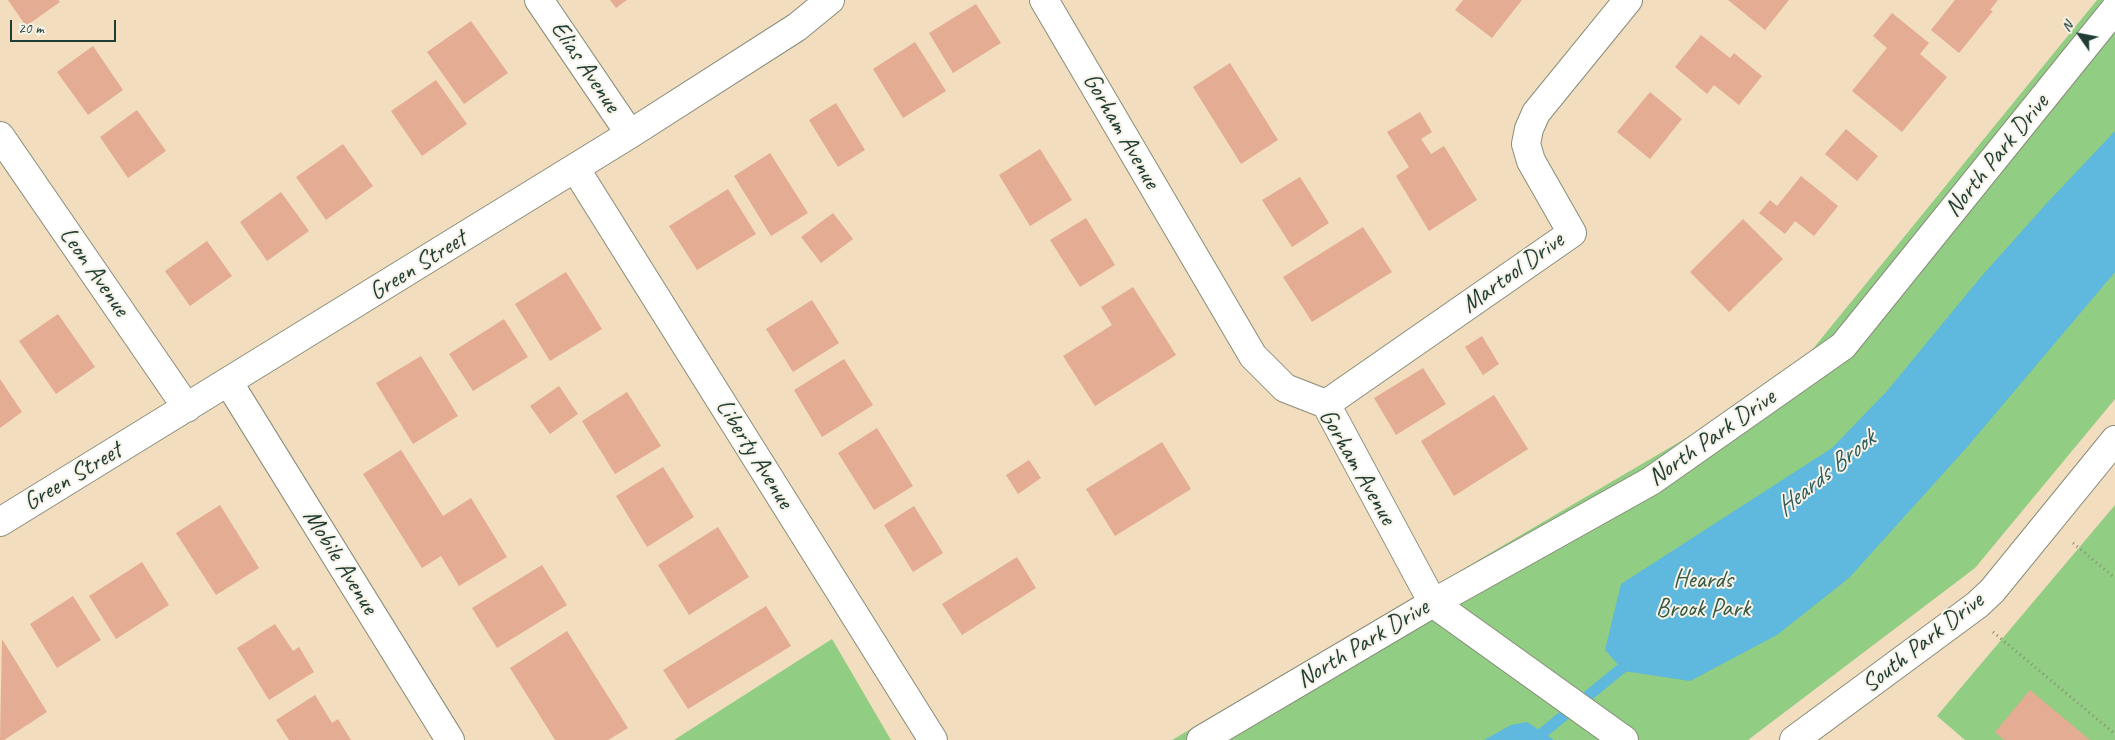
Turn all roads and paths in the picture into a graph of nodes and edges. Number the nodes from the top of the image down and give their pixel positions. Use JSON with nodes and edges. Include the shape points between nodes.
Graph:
{"nodes":[{"id":1,"x":539,"y":0,"type":"edge"},
{"id":2,"x":830,"y":0,"type":"edge"},
{"id":3,"x":1044,"y":0,"type":"edge"},
{"id":4,"x":1628,"y":0,"type":"edge"},
{"id":5,"x":2115,"y":9,"type":"edge"},
{"id":6,"x":630,"y":134,"type":"junction"},
{"id":7,"x":0,"y":136,"type":"edge"},
{"id":8,"x":575,"y":168,"type":"junction"},
{"id":9,"x":228,"y":383,"type":"junction"},
{"id":10,"x":1326,"y":404,"type":"junction"},
{"id":11,"x":187,"y":408,"type":"junction"},
{"id":12,"x":2115,"y":440,"type":"edge"},
{"id":13,"x":0,"y":522,"type":"edge"},
{"id":14,"x":2047,"y":522,"type":"junction"},
{"id":15,"x":2115,"y":578,"type":"edge"},
{"id":16,"x":1433,"y":603,"type":"junction"},
{"id":17,"x":1969,"y":612,"type":"junction"},
{"id":18,"x":2115,"y":734,"type":"edge"},
{"id":19,"x":450,"y":740,"type":"edge"},
{"id":20,"x":933,"y":740,"type":"edge"},
{"id":21,"x":1201,"y":740,"type":"edge"},
{"id":22,"x":1624,"y":740,"type":"edge"},
{"id":23,"x":1794,"y":740,"type":"edge"}],
"edges":[{"from":1,"to":6,"type":"street","name":"Elias Avenue"},
{"from":2,"to":6,"type":"street","name":"Green Street","via":[[797,27]]},
{"from":3,"to":10,"type":"street","name":"Gorham Avenue","via":[[1253,356],[1285,388]]},
{"from":4,"to":10,"type":"street","name":"Martool Drive","via":[[1536,113],[1529,129],[1526,144],[1531,161],[1572,232]]},
{"from":5,"to":16,"type":"street","name":"North Park Drive","via":[[1843,346],[1651,481]]},
{"from":6,"to":8,"type":"street","name":"Green Street"},
{"from":7,"to":11,"type":"street","name":"Leon Avenue"},
{"from":8,"to":9,"type":"street","name":"Green Street"},
{"from":8,"to":20,"type":"street","name":"Liberty Avenue"},
{"from":9,"to":11,"type":"street","name":"Green Street"},
{"from":9,"to":19,"type":"street","name":"Mobile Avenue"},
{"from":10,"to":16,"type":"street","name":"Gorham Avenue"},
{"from":11,"to":13,"type":"street","name":"Green Street"},
{"from":12,"to":14,"type":"street","name":"South Park Drive"},
{"from":14,"to":15,"type":"path"},
{"from":14,"to":17,"type":"street","name":"South Park Drive","via":[[1992,591]]},
{"from":16,"to":21,"type":"street","name":"North Park Drive"},
{"from":16,"to":22,"type":"street","name":"Gorham Avenue"},
{"from":17,"to":18,"type":"path"},
{"from":17,"to":23,"type":"street","name":"South Park Drive"}]}
